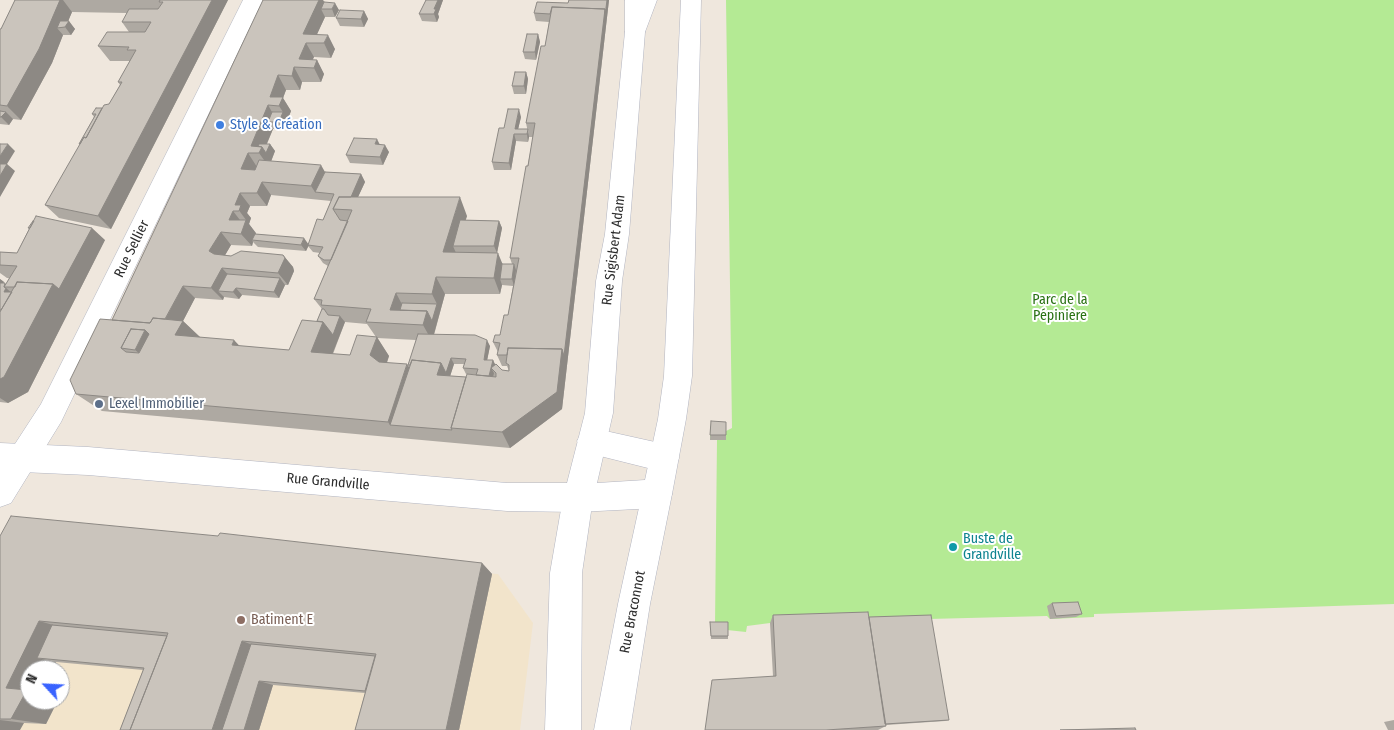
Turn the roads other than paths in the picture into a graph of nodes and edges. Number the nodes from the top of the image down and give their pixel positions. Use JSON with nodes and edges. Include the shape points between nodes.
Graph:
{"nodes":[{"id":1,"x":253,"y":0,"type":"edge"},
{"id":2,"x":635,"y":0,"type":"edge"},
{"id":3,"x":647,"y":0,"type":"edge"},
{"id":4,"x":691,"y":0,"type":"edge"},
{"id":5,"x":635,"y":32,"type":"junction"},
{"id":6,"x":592,"y":441,"type":"junction"},
{"id":7,"x":12,"y":458,"type":"edge"},
{"id":8,"x":664,"y":458,"type":"junction"},
{"id":9,"x":0,"y":493,"type":"edge"},
{"id":10,"x":657,"y":494,"type":"junction"},
{"id":11,"x":578,"y":498,"type":"junction"},
{"id":12,"x":563,"y":730,"type":"edge"},
{"id":13,"x":612,"y":730,"type":"edge"}],
"edges":[{"from":1,"to":7,"type":"main road","name":"Rue Sellier","via":[[51,413]]},
{"from":2,"to":5,"type":"main road","name":"Rue Sigisbert Adam"},
{"from":3,"to":5,"type":"main road"},
{"from":4,"to":8,"type":"main road","via":[[678,376]]},
{"from":5,"to":6,"type":"main road","name":"Rue Sigisbert Adam","via":[[599,413]]},
{"from":6,"to":8,"type":"main road"},
{"from":6,"to":11,"type":"main road","name":"Rue Sigisbert Adam"},
{"from":7,"to":9,"type":"main road","name":"Rue Sellier"},
{"from":7,"to":11,"type":"main road","name":"Rue Grandville","via":[[88,461],[507,497]]},
{"from":8,"to":10,"type":"main road"},
{"from":10,"to":11,"type":"main road","name":"Rue Grandville"},
{"from":10,"to":13,"type":"main road","name":"Rue Braconnot"},
{"from":11,"to":12,"type":"main road","via":[[566,573]]}]}
